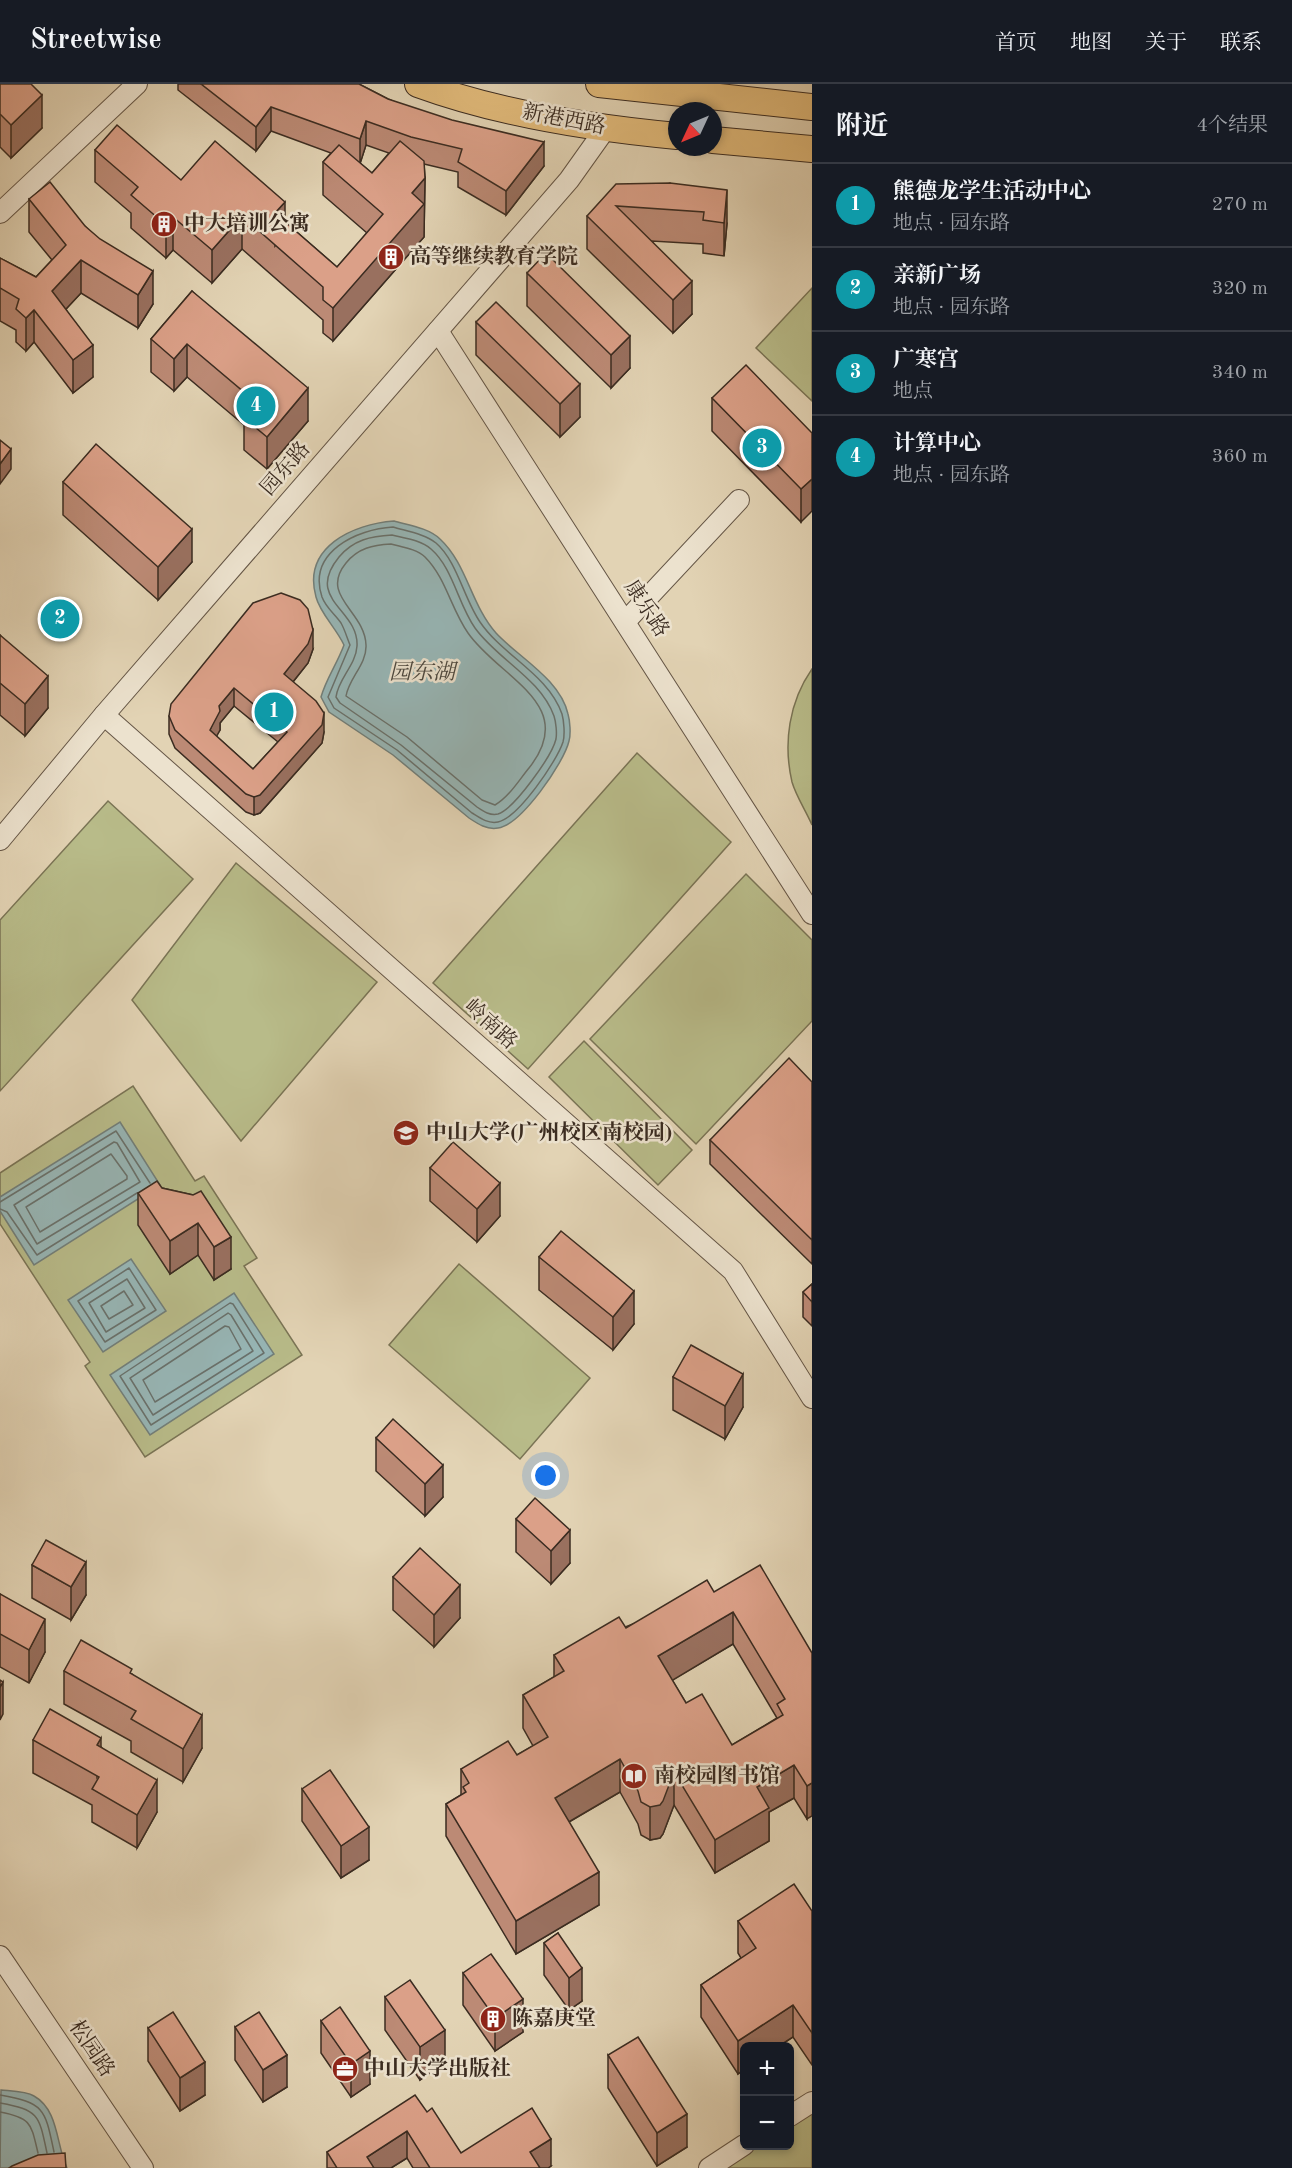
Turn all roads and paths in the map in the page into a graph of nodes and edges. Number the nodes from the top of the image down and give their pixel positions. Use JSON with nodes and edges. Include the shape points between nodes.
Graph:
{"nodes":[{"id":1,"x":137,"y":84,"type":"edge"},
{"id":2,"x":418,"y":84,"type":"edge"},
{"id":3,"x":599,"y":84,"type":"edge"},
{"id":4,"x":812,"y":107,"type":"edge"},
{"id":5,"x":606,"y":128,"type":"junction"},
{"id":6,"x":668,"y":135,"type":"edge"},
{"id":7,"x":722,"y":141,"type":"edge"},
{"id":8,"x":812,"y":149,"type":"edge"},
{"id":9,"x":0,"y":213,"type":"edge"},
{"id":10,"x":438,"y":331,"type":"junction"},
{"id":11,"x":739,"y":500,"type":"dead end"},
{"id":12,"x":625,"y":622,"type":"junction"},
{"id":13,"x":104,"y":715,"type":"junction"},
{"id":14,"x":0,"y":840,"type":"edge"},
{"id":15,"x":812,"y":914,"type":"edge"},
{"id":16,"x":812,"y":1398,"type":"edge"},
{"id":17,"x":0,"y":1956,"type":"edge"},
{"id":18,"x":812,"y":2102,"type":"edge"},
{"id":19,"x":794,"y":2113,"type":"edge"},
{"id":20,"x":740,"y":2148,"type":"edge"},
{"id":21,"x":143,"y":2168,"type":"edge"},
{"id":22,"x":709,"y":2168,"type":"edge"}],
"edges":[{"from":1,"to":9,"type":"street"},
{"from":2,"to":5,"type":"main road","name":"新港西路","via":[[471,101]]},
{"from":3,"to":4,"type":"main road","name":"新港西路"},
{"from":5,"to":6,"type":"main road","name":"新港西路"},
{"from":5,"to":10,"type":"street","name":"园东路","via":[[569,180]]},
{"from":7,"to":8,"type":"main road"},
{"from":10,"to":12,"type":"street","name":"康乐路"},
{"from":10,"to":13,"type":"street","name":"园东路"},
{"from":11,"to":12,"type":"street"},
{"from":12,"to":15,"type":"street","name":"康乐路"},
{"from":13,"to":14,"type":"street","name":"园东路"},
{"from":13,"to":16,"type":"street","name":"岭南路","via":[[733,1271]]},
{"from":17,"to":21,"type":"street","name":"松园路"},
{"from":18,"to":19,"type":"street"},
{"from":20,"to":22,"type":"street"}]}
